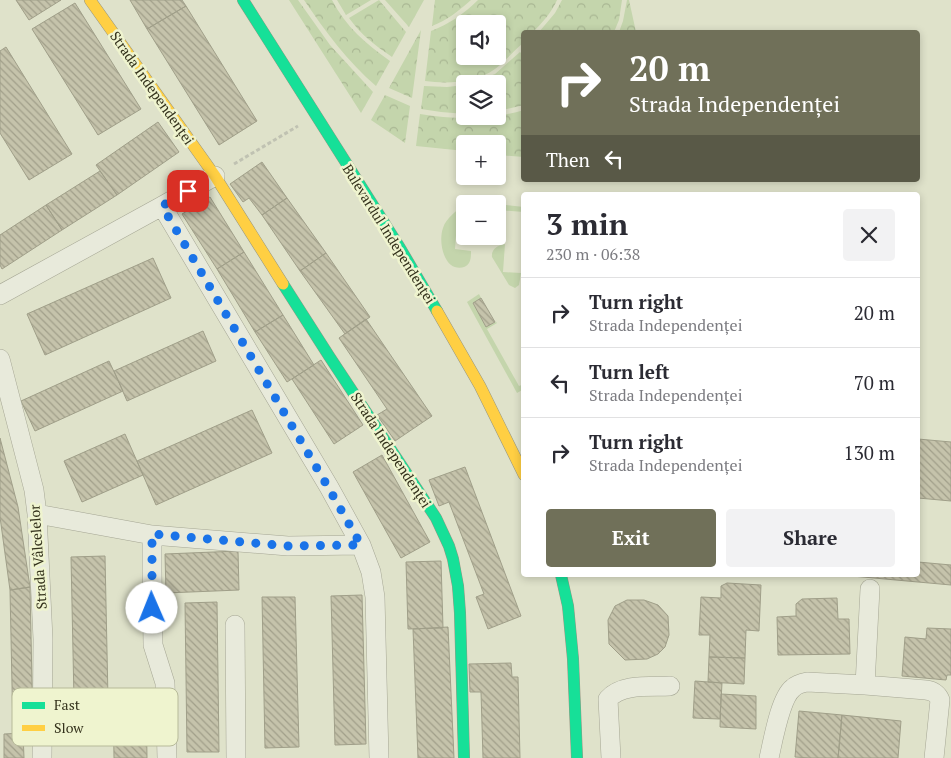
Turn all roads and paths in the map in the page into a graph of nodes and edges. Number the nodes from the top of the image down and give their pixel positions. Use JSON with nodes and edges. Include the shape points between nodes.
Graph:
{"nodes":[{"id":1,"x":90,"y":0,"type":"edge"},
{"id":2,"x":243,"y":0,"type":"edge"},
{"id":3,"x":315,"y":115,"type":"junction"},
{"id":4,"x":215,"y":176,"type":"junction"},
{"id":5,"x":162,"y":206,"type":"junction"},
{"id":6,"x":0,"y":295,"type":"edge"},
{"id":7,"x":0,"y":359,"type":"edge"},
{"id":8,"x":521,"y":469,"type":"edge"},
{"id":9,"x":37,"y":514,"type":"junction"},
{"id":10,"x":152,"y":534,"type":"junction"},
{"id":11,"x":361,"y":545,"type":"junction"},
{"id":12,"x":561,"y":577,"type":"edge"},
{"id":13,"x":870,"y":590,"type":"dead end"},
{"id":14,"x":235,"y":624,"type":"dead end"},
{"id":15,"x":865,"y":685,"type":"junction"},
{"id":16,"x":670,"y":686,"type":"dead end"},
{"id":17,"x":43,"y":688,"type":"edge"},
{"id":18,"x":165,"y":688,"type":"edge"},
{"id":19,"x":236,"y":758,"type":"edge"},
{"id":20,"x":379,"y":758,"type":"edge"},
{"id":21,"x":464,"y":758,"type":"edge"},
{"id":22,"x":576,"y":758,"type":"edge"},
{"id":23,"x":610,"y":758,"type":"edge"},
{"id":24,"x":769,"y":758,"type":"edge"},
{"id":25,"x":934,"y":758,"type":"edge"}],
"edges":[{"from":1,"to":4,"type":"street","name":"Strada Independenței"},
{"from":2,"to":3,"type":"street","name":"Bulevardul Independenței"},
{"from":3,"to":4,"type":"path"},
{"from":3,"to":8,"type":"street","name":"Bulevardul Independenței","via":[[430,299],[480,386]]},
{"from":4,"to":5,"type":"street"},
{"from":4,"to":21,"type":"street","name":"Strada Independenței","via":[[436,518],[449,547],[460,614]]},
{"from":5,"to":6,"type":"street"},
{"from":5,"to":11,"type":"street"},
{"from":7,"to":9,"type":"street","name":"Strada Vâlcelelor","via":[[34,490]]},
{"from":9,"to":10,"type":"street"},
{"from":9,"to":17,"type":"street","name":"Strada Vâlcelelor"},
{"from":10,"to":11,"type":"street","via":[[288,546]]},
{"from":10,"to":18,"type":"street","via":[[153,645]]},
{"from":11,"to":20,"type":"street","via":[[371,572],[375,597]]},
{"from":12,"to":22,"type":"street","via":[[568,606]]},
{"from":13,"to":15,"type":"street"},
{"from":14,"to":19,"type":"street"},
{"from":15,"to":24,"type":"street","via":[[807,682],[791,689],[783,705]]},
{"from":15,"to":25,"type":"street","via":[[926,690],[938,696]]},
{"from":16,"to":23,"type":"street","via":[[625,688],[608,699]]}]}
